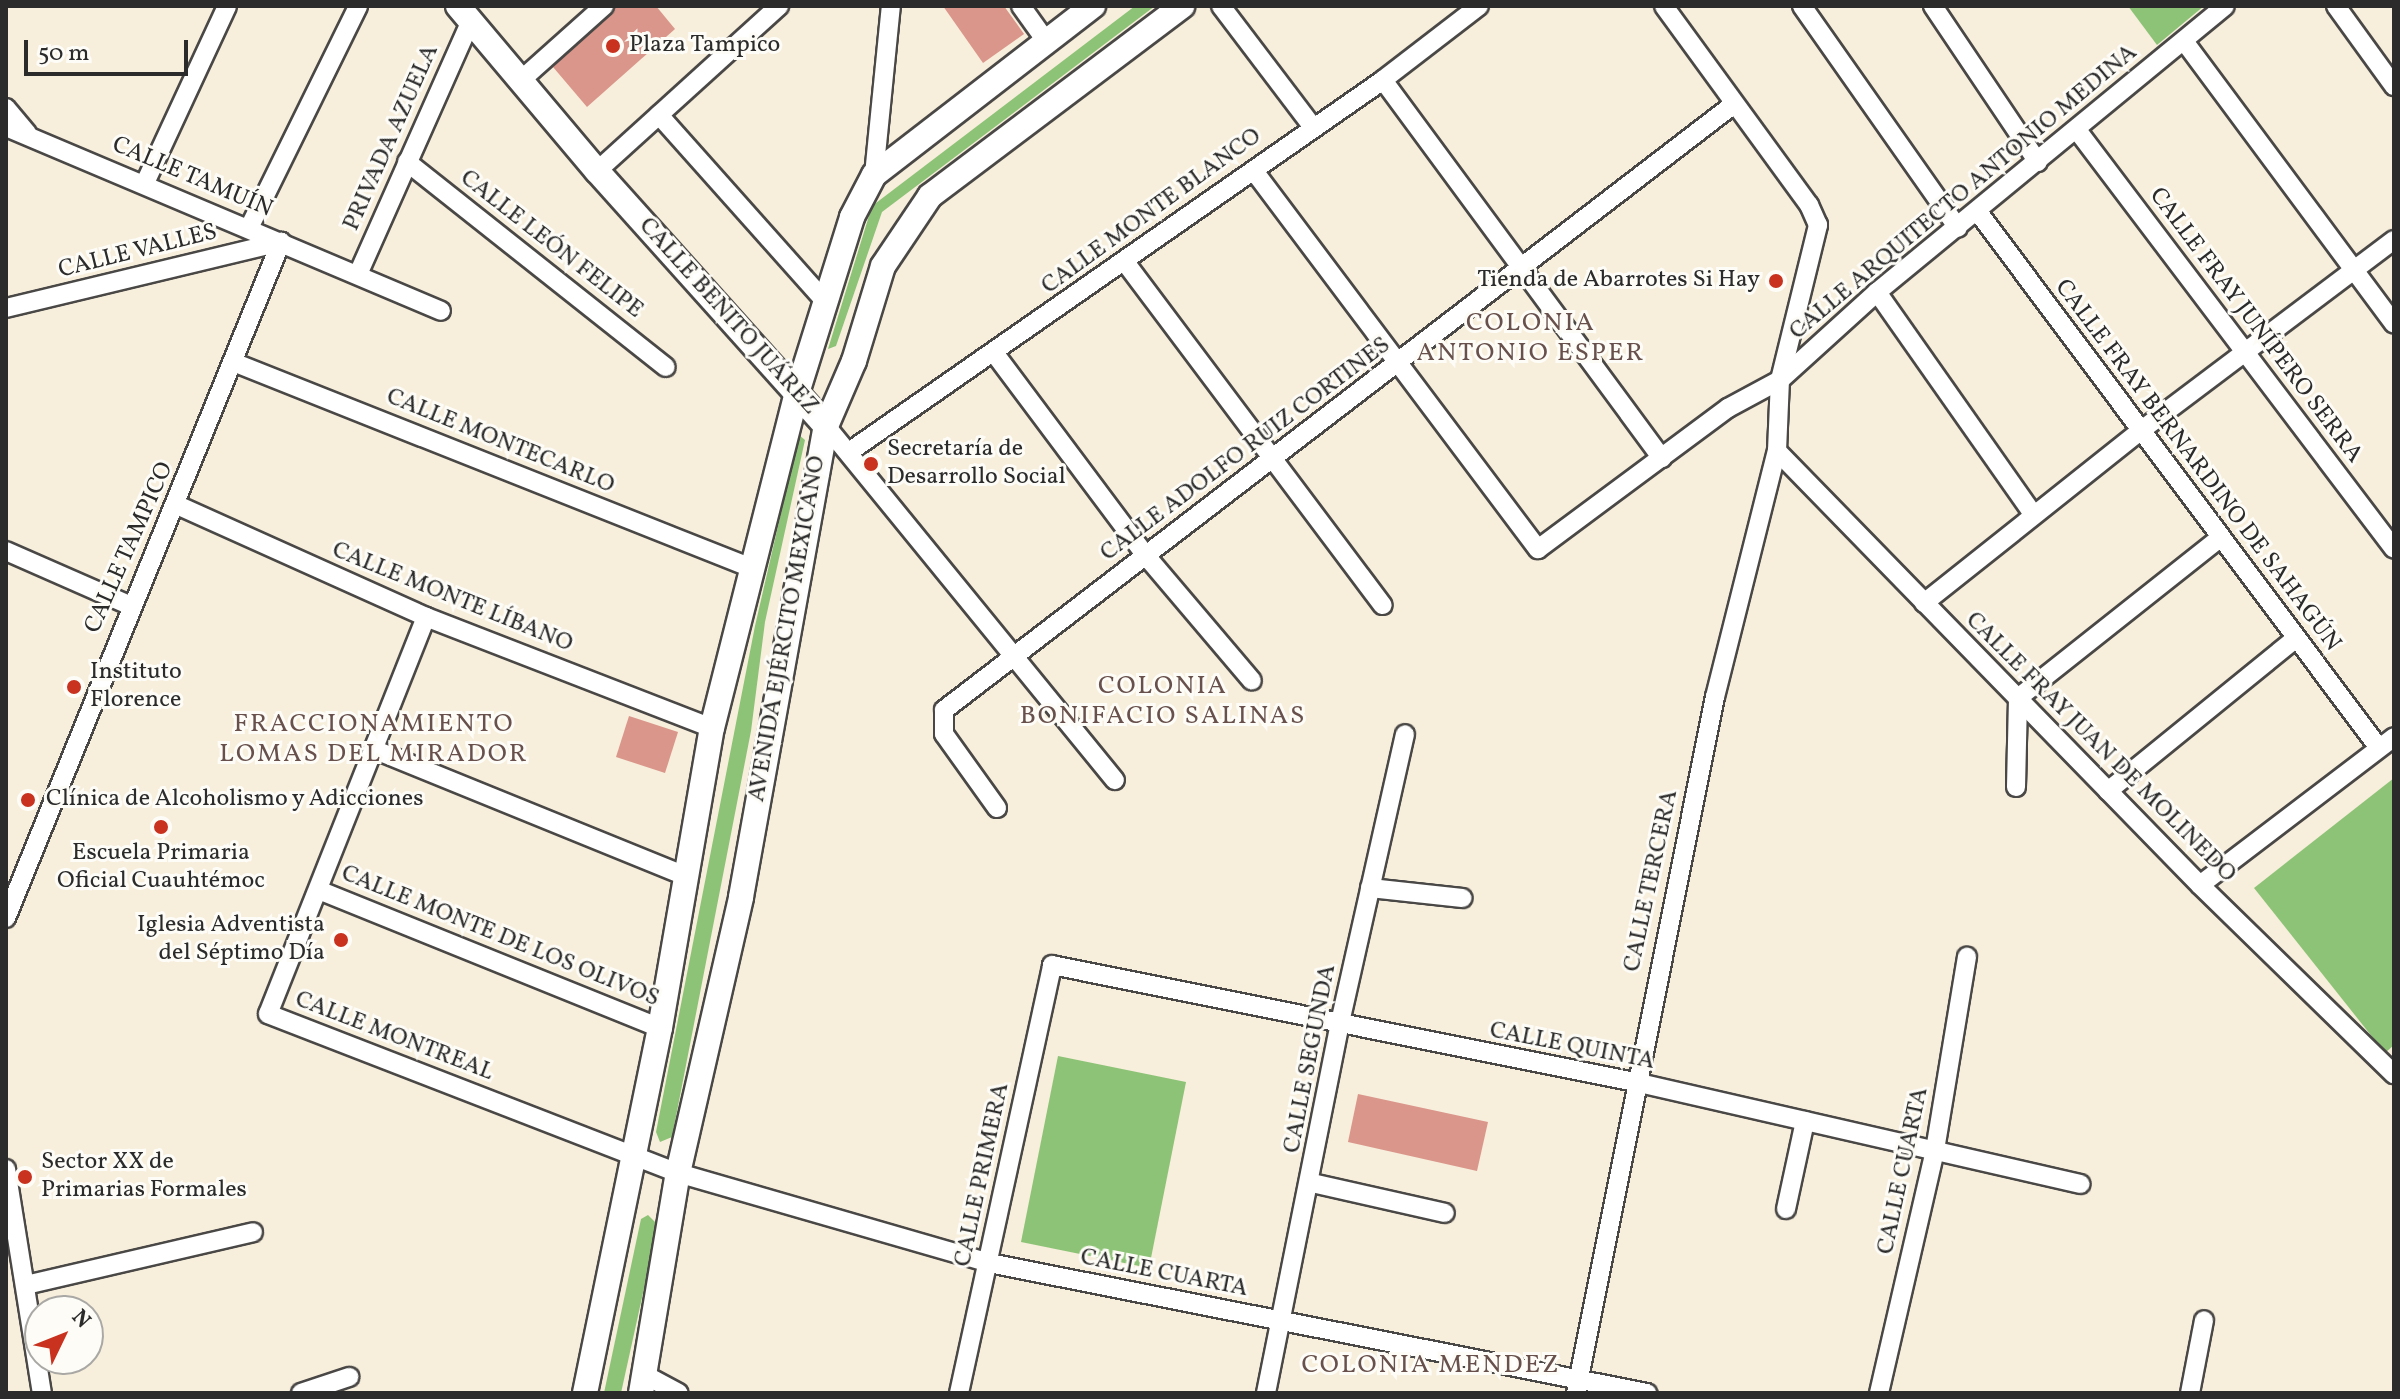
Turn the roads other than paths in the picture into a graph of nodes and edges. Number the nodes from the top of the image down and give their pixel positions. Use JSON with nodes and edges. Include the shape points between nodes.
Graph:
{"nodes":[{"id":1,"x":227,"y":6,"type":"edge"},
{"id":2,"x":358,"y":6,"type":"edge"},
{"id":3,"x":604,"y":6,"type":"edge"},
{"id":4,"x":779,"y":6,"type":"edge"},
{"id":5,"x":891,"y":6,"type":"edge"},
{"id":6,"x":1021,"y":6,"type":"edge"},
{"id":7,"x":1093,"y":6,"type":"edge"},
{"id":8,"x":1182,"y":6,"type":"edge"},
{"id":9,"x":1221,"y":6,"type":"edge"},
{"id":10,"x":1479,"y":6,"type":"edge"},
{"id":11,"x":1664,"y":6,"type":"edge"},
{"id":12,"x":1802,"y":6,"type":"edge"},
{"id":13,"x":1933,"y":6,"type":"edge"},
{"id":14,"x":2225,"y":6,"type":"edge"},
{"id":15,"x":2336,"y":6,"type":"edge"},
{"id":16,"x":464,"y":14,"type":"edge"},
{"id":17,"x":1046,"y":41,"type":"junction"},
{"id":18,"x":2184,"y":41,"type":"junction"},
{"id":19,"x":2392,"y":78,"type":"edge"},
{"id":20,"x":1383,"y":80,"type":"junction"},
{"id":21,"x":520,"y":81,"type":"junction"},
{"id":22,"x":1734,"y":104,"type":"junction"},
{"id":23,"x":6,"y":108,"type":"edge"},
{"id":24,"x":659,"y":115,"type":"junction"},
{"id":25,"x":1312,"y":126,"type":"junction"},
{"id":26,"x":6,"y":127,"type":"edge"},
{"id":27,"x":2077,"y":130,"type":"junction"},
{"id":28,"x":29,"y":136,"type":"junction"},
{"id":29,"x":407,"y":162,"type":"junction"},
{"id":30,"x":2038,"y":162,"type":"junction"},
{"id":31,"x":597,"y":171,"type":"junction"},
{"id":32,"x":1254,"y":171,"type":"junction"},
{"id":33,"x":874,"y":175,"type":"junction"},
{"id":34,"x":145,"y":183,"type":"junction"},
{"id":35,"x":1978,"y":212,"type":"junction"},
{"id":36,"x":249,"y":228,"type":"junction"},
{"id":37,"x":1958,"y":228,"type":"junction"},
{"id":38,"x":2394,"y":240,"type":"edge"},
{"id":39,"x":281,"y":242,"type":"junction"},
{"id":40,"x":1125,"y":262,"type":"junction"},
{"id":41,"x":1525,"y":268,"type":"junction"},
{"id":42,"x":2353,"y":270,"type":"junction"},
{"id":43,"x":359,"y":272,"type":"junction"},
{"id":44,"x":1877,"y":292,"type":"junction"},
{"id":45,"x":825,"y":301,"type":"junction"},
{"id":46,"x":6,"y":308,"type":"edge"},
{"id":47,"x":441,"y":311,"type":"dead end"},
{"id":48,"x":2394,"y":324,"type":"edge"},
{"id":49,"x":2244,"y":353,"type":"junction"},
{"id":50,"x":995,"y":354,"type":"junction"},
{"id":51,"x":1400,"y":361,"type":"junction"},
{"id":52,"x":233,"y":362,"type":"junction"},
{"id":53,"x":666,"y":367,"type":"dead end"},
{"id":54,"x":1780,"y":380,"type":"junction"},
{"id":55,"x":797,"y":393,"type":"junction"},
{"id":56,"x":826,"y":426,"type":"junction"},
{"id":57,"x":2139,"y":432,"type":"junction"},
{"id":58,"x":1777,"y":451,"type":"junction"},
{"id":59,"x":849,"y":452,"type":"junction"},
{"id":60,"x":1662,"y":458,"type":"junction"},
{"id":61,"x":1272,"y":462,"type":"junction"},
{"id":62,"x":177,"y":505,"type":"junction"},
{"id":63,"x":2033,"y":514,"type":"junction"},
{"id":64,"x":2220,"y":538,"type":"junction"},
{"id":65,"x":2394,"y":549,"type":"edge"},
{"id":66,"x":6,"y":551,"type":"edge"},
{"id":67,"x":1147,"y":557,"type":"junction"},
{"id":68,"x":749,"y":567,"type":"junction"},
{"id":69,"x":1924,"y":603,"type":"junction"},
{"id":70,"x":129,"y":605,"type":"junction"},
{"id":71,"x":1383,"y":605,"type":"dead end"},
{"id":72,"x":426,"y":617,"type":"junction"},
{"id":73,"x":2295,"y":639,"type":"junction"},
{"id":74,"x":1013,"y":654,"type":"junction"},
{"id":75,"x":1252,"y":681,"type":"dead end"},
{"id":76,"x":2018,"y":698,"type":"junction"},
{"id":77,"x":712,"y":728,"type":"junction"},
{"id":78,"x":1405,"y":734,"type":"dead end"},
{"id":79,"x":2386,"y":742,"type":"edge"},
{"id":80,"x":373,"y":749,"type":"junction"},
{"id":81,"x":1115,"y":780,"type":"dead end"},
{"id":82,"x":2016,"y":787,"type":"dead end"},
{"id":83,"x":2108,"y":791,"type":"junction"},
{"id":84,"x":997,"y":808,"type":"dead end"},
{"id":85,"x":685,"y":876,"type":"junction"},
{"id":86,"x":2200,"y":885,"type":"junction"},
{"id":87,"x":1370,"y":888,"type":"junction"},
{"id":88,"x":321,"y":891,"type":"junction"},
{"id":89,"x":1462,"y":898,"type":"dead end"},
{"id":90,"x":6,"y":918,"type":"edge"},
{"id":91,"x":1967,"y":957,"type":"dead end"},
{"id":92,"x":1052,"y":965,"type":"joint"},
{"id":93,"x":1339,"y":1027,"type":"junction"},
{"id":94,"x":660,"y":1028,"type":"junction"},
{"id":95,"x":2394,"y":1074,"type":"edge"},
{"id":96,"x":1635,"y":1082,"type":"junction"},
{"id":97,"x":1805,"y":1121,"type":"junction"},
{"id":98,"x":1935,"y":1150,"type":"junction"},
{"id":99,"x":635,"y":1155,"type":"junction"},
{"id":100,"x":6,"y":1169,"type":"edge"},
{"id":101,"x":678,"y":1173,"type":"junction"},
{"id":102,"x":1312,"y":1183,"type":"junction"},
{"id":103,"x":2080,"y":1184,"type":"dead end"},
{"id":104,"x":1786,"y":1209,"type":"dead end"},
{"id":105,"x":1445,"y":1213,"type":"dead end"},
{"id":106,"x":253,"y":1232,"type":"dead end"},
{"id":107,"x":989,"y":1263,"type":"junction"},
{"id":108,"x":26,"y":1285,"type":"junction"},
{"id":109,"x":2204,"y":1320,"type":"dead end"},
{"id":110,"x":1282,"y":1322,"type":"junction"},
{"id":111,"x":349,"y":1377,"type":"dead end"},
{"id":112,"x":643,"y":1384,"type":"edge"},
{"id":113,"x":1577,"y":1386,"type":"edge"},
{"id":114,"x":42,"y":1393,"type":"edge"},
{"id":115,"x":301,"y":1393,"type":"edge"},
{"id":116,"x":585,"y":1393,"type":"edge"},
{"id":117,"x":679,"y":1393,"type":"edge"},
{"id":118,"x":959,"y":1393,"type":"edge"},
{"id":119,"x":1266,"y":1393,"type":"edge"},
{"id":120,"x":1647,"y":1393,"type":"edge"},
{"id":121,"x":1879,"y":1393,"type":"edge"},
{"id":122,"x":2190,"y":1393,"type":"edge"}],
"edges":[{"from":1,"to":34,"type":"street"},
{"from":2,"to":36,"type":"street"},
{"from":3,"to":21,"type":"street"},
{"from":4,"to":24,"type":"street"},
{"from":5,"to":33,"type":"street"},
{"from":6,"to":17,"type":"street"},
{"from":7,"to":17,"type":"main road","name":"AVENIDA EJÉRCITO MEXICANO"},
{"from":8,"to":56,"type":"main road","name":"AVENIDA EJÉRCITO MEXICANO","via":[[930,196],[883,266],[854,361]]},
{"from":9,"to":25,"type":"street"},
{"from":10,"to":20,"type":"street","name":"CALLE MONTE BLANCO"},
{"from":11,"to":22,"type":"street","name":"CALLE TERCERA"},
{"from":12,"to":37,"type":"street"},
{"from":13,"to":30,"type":"street"},
{"from":14,"to":18,"type":"street","name":"CALLE ARQUITECTO ANTONIO MEDINA"},
{"from":15,"to":19,"type":"street"},
{"from":16,"to":21,"type":"main road","name":"CALLE BENITO JUÁREZ"},
{"from":16,"to":29,"type":"street","name":"PRIVADA AZUELA"},
{"from":17,"to":33,"type":"main road","name":"AVENIDA EJÉRCITO MEXICANO"},
{"from":18,"to":27,"type":"street","name":"CALLE ARQUITECTO ANTONIO MEDINA"},
{"from":18,"to":42,"type":"street"},
{"from":20,"to":25,"type":"street","name":"CALLE MONTE BLANCO"},
{"from":20,"to":41,"type":"street"},
{"from":21,"to":31,"type":"main road","name":"CALLE BENITO JUÁREZ"},
{"from":22,"to":41,"type":"street","name":"CALLE ADOLFO RUIZ CORTINES"},
{"from":22,"to":54,"type":"street","name":"CALLE TERCERA","via":[[1818,225]]},
{"from":23,"to":28,"type":"street"},
{"from":24,"to":31,"type":"street"},
{"from":24,"to":45,"type":"street"},
{"from":25,"to":32,"type":"street","name":"CALLE MONTE BLANCO"},
{"from":26,"to":28,"type":"street","name":"CALLE TAMUÍN"},
{"from":27,"to":30,"type":"street","name":"CALLE ARQUITECTO ANTONIO MEDINA"},
{"from":27,"to":49,"type":"street","name":"CALLE FRAY JUNÍPERO SERRA"},
{"from":28,"to":34,"type":"street","name":"CALLE TAMUÍN"},
{"from":29,"to":43,"type":"street","name":"PRIVADA AZUELA"},
{"from":29,"to":53,"type":"street","name":"CALLE LEÓN FELIPE"},
{"from":30,"to":35,"type":"street","name":"CALLE ARQUITECTO ANTONIO MEDINA"},
{"from":31,"to":55,"type":"main road","name":"CALLE BENITO JUÁREZ"},
{"from":32,"to":40,"type":"street","name":"CALLE MONTE BLANCO"},
{"from":32,"to":51,"type":"street"},
{"from":33,"to":45,"type":"main road","name":"AVENIDA EJÉRCITO MEXICANO","via":[[852,217]]},
{"from":34,"to":36,"type":"street","name":"CALLE TAMUÍN"},
{"from":35,"to":37,"type":"street","name":"CALLE ARQUITECTO ANTONIO MEDINA"},
{"from":35,"to":57,"type":"street","name":"CALLE FRAY BERNARDINO DE SAHAGÚN"},
{"from":36,"to":39,"type":"street","name":"CALLE TAMUÍN"},
{"from":37,"to":44,"type":"street","name":"CALLE ARQUITECTO ANTONIO MEDINA"},
{"from":38,"to":42,"type":"street"},
{"from":39,"to":43,"type":"street","name":"CALLE TAMUÍN"},
{"from":39,"to":46,"type":"street","name":"CALLE VALLES"},
{"from":39,"to":52,"type":"street","name":"CALLE TAMPICO"},
{"from":40,"to":50,"type":"street","name":"CALLE MONTE BLANCO"},
{"from":40,"to":61,"type":"street"},
{"from":41,"to":51,"type":"street","name":"CALLE ADOLFO RUIZ CORTINES"},
{"from":41,"to":60,"type":"street"},
{"from":42,"to":48,"type":"street"},
{"from":42,"to":49,"type":"street"},
{"from":43,"to":47,"type":"street","name":"CALLE TAMUÍN"},
{"from":44,"to":54,"type":"street","name":"CALLE ARQUITECTO ANTONIO MEDINA"},
{"from":44,"to":63,"type":"street"},
{"from":45,"to":55,"type":"main road","name":"AVENIDA EJÉRCITO MEXICANO"},
{"from":49,"to":57,"type":"street"},
{"from":49,"to":65,"type":"street","name":"CALLE FRAY JUNÍPERO SERRA"},
{"from":50,"to":59,"type":"street","name":"CALLE MONTE BLANCO"},
{"from":50,"to":67,"type":"street"},
{"from":51,"to":60,"type":"street","name":"CALLE ARQUITECTO ANTONIO MEDINA","via":[[1538,549]]},
{"from":51,"to":61,"type":"street","name":"CALLE ADOLFO RUIZ CORTINES"},
{"from":52,"to":62,"type":"street","name":"CALLE TAMPICO"},
{"from":52,"to":68,"type":"street","name":"CALLE MONTECARLO"},
{"from":54,"to":58,"type":"street","name":"CALLE TERCERA"},
{"from":54,"to":60,"type":"street","name":"CALLE ARQUITECTO ANTONIO MEDINA","via":[[1728,408]]},
{"from":55,"to":56,"type":"main road","name":"CALLE BENITO JUÁREZ"},
{"from":55,"to":68,"type":"main road","name":"AVENIDA EJÉRCITO MEXICANO"},
{"from":56,"to":59,"type":"street","name":"CALLE BENITO JUÁREZ"},
{"from":56,"to":101,"type":"main road","name":"AVENIDA EJÉRCITO MEXICANO","via":[[741,897]]},
{"from":57,"to":63,"type":"street"},
{"from":57,"to":64,"type":"street","name":"CALLE FRAY BERNARDINO DE SAHAGÚN"},
{"from":58,"to":69,"type":"street","name":"CALLE FRAY JUAN DE MOLINEDO"},
{"from":58,"to":96,"type":"street","name":"CALLE TERCERA","via":[[1715,697]]},
{"from":59,"to":74,"type":"street","name":"CALLE BENITO JUÁREZ"},
{"from":61,"to":67,"type":"street","name":"CALLE ADOLFO RUIZ CORTINES"},
{"from":61,"to":71,"type":"street"},
{"from":62,"to":70,"type":"street","name":"CALLE TAMPICO"},
{"from":62,"to":72,"type":"street","name":"CALLE MONTE LÍBANO"},
{"from":63,"to":69,"type":"street"},
{"from":64,"to":73,"type":"street","name":"CALLE FRAY BERNARDINO DE SAHAGÚN"},
{"from":64,"to":76,"type":"street"},
{"from":66,"to":70,"type":"street"},
{"from":67,"to":74,"type":"street","name":"CALLE ADOLFO RUIZ CORTINES"},
{"from":67,"to":75,"type":"street"},
{"from":68,"to":77,"type":"main road","name":"AVENIDA EJÉRCITO MEXICANO"},
{"from":69,"to":76,"type":"street","name":"CALLE FRAY JUAN DE MOLINEDO"},
{"from":70,"to":90,"type":"street","name":"CALLE TAMPICO"},
{"from":72,"to":77,"type":"street","name":"CALLE MONTE LÍBANO"},
{"from":72,"to":80,"type":"street","name":"CALLE MONTREAL"},
{"from":73,"to":79,"type":"street","name":"CALLE FRAY BERNARDINO DE SAHAGÚN"},
{"from":73,"to":83,"type":"street"},
{"from":74,"to":81,"type":"street","name":"CALLE BENITO JUÁREZ"},
{"from":74,"to":84,"type":"street","name":"CALLE ADOLFO RUIZ CORTINES","via":[[944,710],[942,722],[953,750]]},
{"from":76,"to":82,"type":"street"},
{"from":76,"to":83,"type":"street","name":"CALLE FRAY JUAN DE MOLINEDO"},
{"from":77,"to":85,"type":"main road","name":"AVENIDA EJÉRCITO MEXICANO"},
{"from":78,"to":87,"type":"street","name":"CALLE SEGUNDA"},
{"from":79,"to":86,"type":"street"},
{"from":80,"to":85,"type":"street"},
{"from":80,"to":88,"type":"street","name":"CALLE MONTREAL"},
{"from":83,"to":86,"type":"street","name":"CALLE FRAY JUAN DE MOLINEDO"},
{"from":85,"to":94,"type":"main road","name":"AVENIDA EJÉRCITO MEXICANO"},
{"from":86,"to":95,"type":"street","name":"CALLE FRAY JUAN DE MOLINEDO"},
{"from":87,"to":89,"type":"street"},
{"from":87,"to":93,"type":"street","name":"CALLE SEGUNDA"},
{"from":88,"to":94,"type":"street","name":"CALLE MONTE DE LOS OLIVOS"},
{"from":88,"to":99,"type":"street","name":"CALLE MONTREAL","via":[[268,1014]]},
{"from":91,"to":98,"type":"street","name":"CALLE CUARTA"},
{"from":92,"to":93,"type":"street","name":"CALLE QUINTA"},
{"from":92,"to":107,"type":"street","name":"CALLE PRIMERA"},
{"from":93,"to":96,"type":"street","name":"CALLE QUINTA"},
{"from":93,"to":102,"type":"street","name":"CALLE SEGUNDA"},
{"from":94,"to":99,"type":"main road","name":"AVENIDA EJÉRCITO MEXICANO"},
{"from":96,"to":97,"type":"street","name":"CALLE QUINTA"},
{"from":96,"to":113,"type":"street","name":"CALLE TERCERA"},
{"from":97,"to":98,"type":"street","name":"CALLE QUINTA"},
{"from":97,"to":104,"type":"street"},
{"from":98,"to":103,"type":"street","name":"CALLE QUINTA"},
{"from":98,"to":121,"type":"street","name":"CALLE CUARTA"},
{"from":99,"to":101,"type":"street","name":"CALLE MONTREAL"},
{"from":99,"to":116,"type":"main road","name":"AVENIDA EJÉRCITO MEXICANO"},
{"from":100,"to":108,"type":"street"},
{"from":101,"to":107,"type":"street","name":"CALLE CUARTA"},
{"from":101,"to":112,"type":"main road","name":"AVENIDA EJÉRCITO MEXICANO"},
{"from":102,"to":105,"type":"street"},
{"from":102,"to":110,"type":"street","name":"CALLE SEGUNDA"},
{"from":106,"to":108,"type":"street"},
{"from":107,"to":110,"type":"street","name":"CALLE CUARTA"},
{"from":107,"to":118,"type":"street","name":"CALLE PRIMERA"},
{"from":108,"to":114,"type":"street"},
{"from":109,"to":122,"type":"street"},
{"from":110,"to":113,"type":"street","name":"CALLE CUARTA"},
{"from":110,"to":119,"type":"street","name":"CALLE SEGUNDA"},
{"from":111,"to":115,"type":"street"},
{"from":112,"to":117,"type":"street"},
{"from":113,"to":120,"type":"street","name":"CALLE CUARTA"}]}
